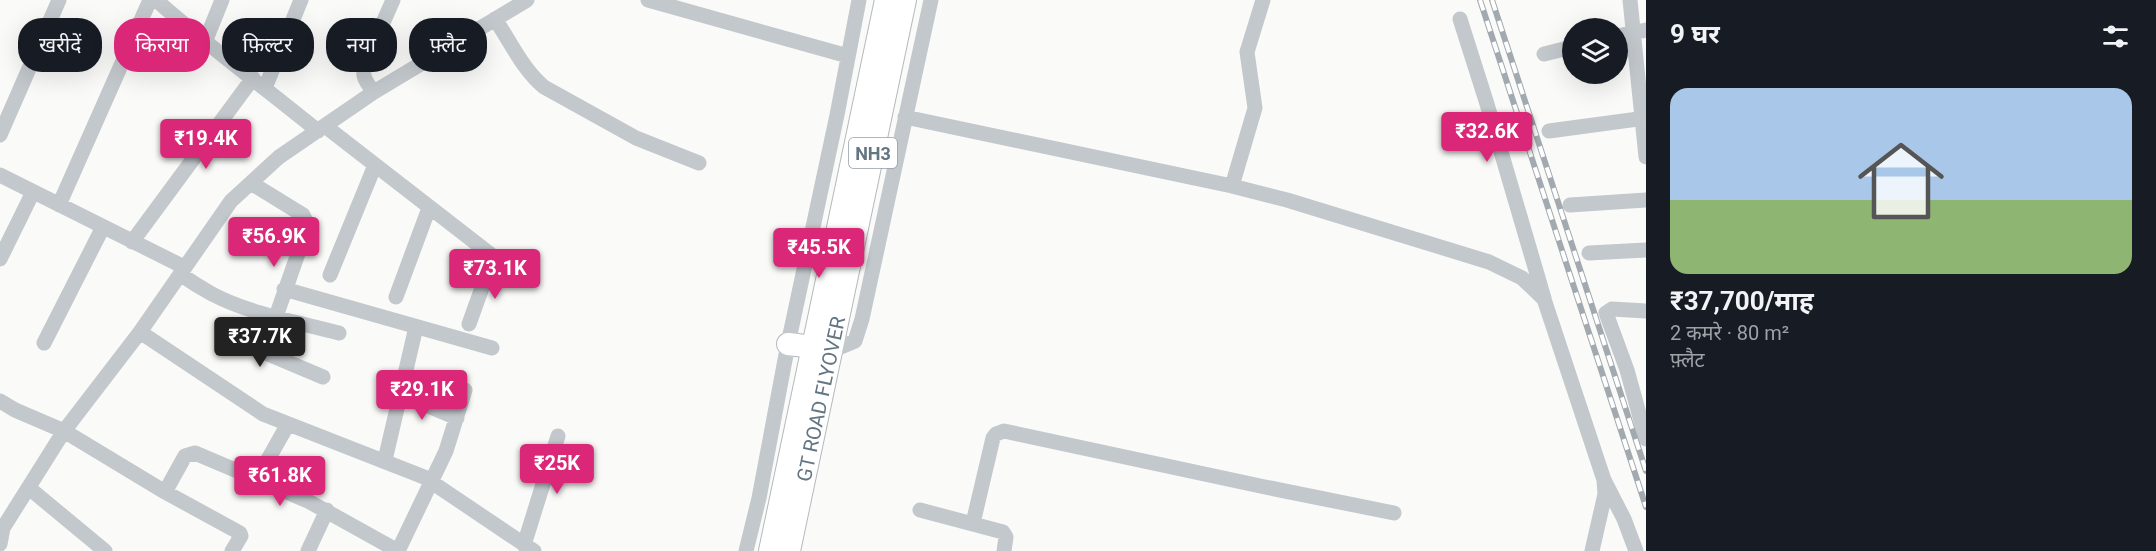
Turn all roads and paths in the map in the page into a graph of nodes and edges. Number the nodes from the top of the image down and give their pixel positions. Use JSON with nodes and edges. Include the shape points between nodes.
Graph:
{"nodes":[{"id":1,"x":59,"y":0,"type":"edge"},
{"id":2,"x":150,"y":0,"type":"edge"},
{"id":3,"x":156,"y":0,"type":"edge"},
{"id":4,"x":222,"y":0,"type":"edge"},
{"id":5,"x":301,"y":0,"type":"edge"},
{"id":6,"x":393,"y":0,"type":"edge"},
{"id":7,"x":648,"y":0,"type":"edge"},
{"id":8,"x":859,"y":0,"type":"edge"},
{"id":9,"x":886,"y":0,"type":"edge"},
{"id":10,"x":905,"y":0,"type":"edge"},
{"id":11,"x":931,"y":0,"type":"edge"},
{"id":12,"x":1263,"y":0,"type":"edge"},
{"id":13,"x":1630,"y":0,"type":"edge"},
{"id":14,"x":522,"y":1,"type":"edge"},
{"id":15,"x":177,"y":18,"type":"edge"},
{"id":16,"x":495,"y":19,"type":"junction"},
{"id":17,"x":1460,"y":19,"type":"dead end"},
{"id":18,"x":210,"y":30,"type":"edge"},
{"id":19,"x":1639,"y":31,"type":"edge"},
{"id":20,"x":210,"y":46,"type":"edge"},
{"id":21,"x":1562,"y":50,"type":"edge"},
{"id":22,"x":1544,"y":54,"type":"dead end"},
{"id":23,"x":848,"y":56,"type":"junction"},
{"id":24,"x":259,"y":83,"type":"junction"},
{"id":25,"x":374,"y":92,"type":"junction"},
{"id":26,"x":904,"y":117,"type":"junction"},
{"id":27,"x":1644,"y":118,"type":"edge"},
{"id":28,"x":321,"y":129,"type":"junction"},
{"id":29,"x":1549,"y":131,"type":"dead end"},
{"id":30,"x":0,"y":135,"type":"edge"},
{"id":31,"x":1646,"y":157,"type":"edge"},
{"id":32,"x":699,"y":163,"type":"dead end"},
{"id":33,"x":375,"y":165,"type":"junction"},
{"id":34,"x":0,"y":175,"type":"edge"},
{"id":35,"x":251,"y":183,"type":"junction"},
{"id":36,"x":1232,"y":186,"type":"junction"},
{"id":37,"x":33,"y":192,"type":"junction"},
{"id":38,"x":1646,"y":200,"type":"edge"},
{"id":39,"x":59,"y":205,"type":"junction"},
{"id":40,"x":1570,"y":205,"type":"dead end"},
{"id":41,"x":429,"y":208,"type":"junction"},
{"id":42,"x":103,"y":227,"type":"junction"},
{"id":43,"x":132,"y":242,"type":"junction"},
{"id":44,"x":1646,"y":250,"type":"edge"},
{"id":45,"x":1589,"y":254,"type":"dead end"},
{"id":46,"x":0,"y":259,"type":"edge"},
{"id":47,"x":182,"y":271,"type":"junction"},
{"id":48,"x":330,"y":275,"type":"dead end"},
{"id":49,"x":284,"y":289,"type":"junction"},
{"id":50,"x":396,"y":297,"type":"dead end"},
{"id":51,"x":1544,"y":299,"type":"junction"},
{"id":52,"x":1646,"y":311,"type":"edge"},
{"id":53,"x":275,"y":316,"type":"junction"},
{"id":54,"x":469,"y":324,"type":"dead end"},
{"id":55,"x":416,"y":327,"type":"junction"},
{"id":56,"x":140,"y":332,"type":"junction"},
{"id":57,"x":339,"y":333,"type":"dead end"},
{"id":58,"x":44,"y":343,"type":"dead end"},
{"id":59,"x":788,"y":344,"type":"junction"},
{"id":60,"x":492,"y":348,"type":"dead end"},
{"id":61,"x":822,"y":349,"type":"junction"},
{"id":62,"x":323,"y":377,"type":"dead end"},
{"id":63,"x":465,"y":390,"type":"dead end"},
{"id":64,"x":400,"y":394,"type":"junction"},
{"id":65,"x":2,"y":407,"type":"edge"},
{"id":66,"x":457,"y":418,"type":"junction"},
{"id":67,"x":1643,"y":421,"type":"edge"},
{"id":68,"x":288,"y":424,"type":"junction"},
{"id":69,"x":64,"y":431,"type":"junction"},
{"id":70,"x":558,"y":436,"type":"dead end"},
{"id":71,"x":1646,"y":439,"type":"edge"},
{"id":72,"x":385,"y":460,"type":"junction"},
{"id":73,"x":257,"y":479,"type":"junction"},
{"id":74,"x":1604,"y":480,"type":"junction"},
{"id":75,"x":431,"y":481,"type":"junction"},
{"id":76,"x":29,"y":488,"type":"junction"},
{"id":77,"x":165,"y":492,"type":"junction"},
{"id":78,"x":327,"y":510,"type":"junction"},
{"id":79,"x":920,"y":510,"type":"dead end"},
{"id":80,"x":1394,"y":513,"type":"dead end"},
{"id":81,"x":973,"y":523,"type":"junction"},
{"id":82,"x":2,"y":529,"type":"edge"},
{"id":83,"x":0,"y":544,"type":"edge"},
{"id":84,"x":529,"y":548,"type":"edge"},
{"id":85,"x":105,"y":551,"type":"edge"},
{"id":86,"x":232,"y":551,"type":"edge"},
{"id":87,"x":308,"y":551,"type":"edge"},
{"id":88,"x":398,"y":551,"type":"edge"},
{"id":89,"x":746,"y":551,"type":"edge"},
{"id":90,"x":770,"y":551,"type":"edge"},
{"id":91,"x":789,"y":551,"type":"edge"},
{"id":92,"x":1004,"y":551,"type":"edge"},
{"id":93,"x":1592,"y":551,"type":"edge"},
{"id":94,"x":1636,"y":551,"type":"edge"}],
"edges":[{"from":1,"to":30,"type":"street"},
{"from":2,"to":39,"type":"street"},
{"from":3,"to":15,"type":"street"},
{"from":4,"to":18,"type":"street"},
{"from":5,"to":24,"type":"street"},
{"from":6,"to":25,"type":"street","via":[[364,66],[365,81]]},
{"from":7,"to":23,"type":"street"},
{"from":8,"to":23,"type":"street"},
{"from":9,"to":61,"type":"highway","name":"GT ROAD FLYOVER","number":"NH3"},
{"from":10,"to":61,"type":"highway","name":"GT ROAD FLYOVER","number":"NH3"},
{"from":11,"to":26,"type":"street"},
{"from":12,"to":36,"type":"street","via":[[1247,52],[1255,108]]},
{"from":13,"to":19,"type":"street"},
{"from":14,"to":16,"type":"street"},
{"from":16,"to":25,"type":"street"},
{"from":16,"to":32,"type":"street","via":[[544,87],[636,138]]},
{"from":17,"to":51,"type":"street"},
{"from":19,"to":27,"type":"street"},
{"from":20,"to":24,"type":"street"},
{"from":21,"to":22,"type":"street"},
{"from":23,"to":59,"type":"street"},
{"from":24,"to":28,"type":"street"},
{"from":24,"to":43,"type":"street"},
{"from":25,"to":28,"type":"street"},
{"from":26,"to":36,"type":"street"},
{"from":26,"to":61,"type":"street","via":[[855,341]]},
{"from":27,"to":29,"type":"street"},
{"from":27,"to":31,"type":"street"},
{"from":28,"to":33,"type":"street"},
{"from":28,"to":35,"type":"street","via":[[279,157]]},
{"from":33,"to":41,"type":"street"},
{"from":33,"to":48,"type":"street"},
{"from":34,"to":37,"type":"street"},
{"from":35,"to":47,"type":"street","via":[[231,201]]},
{"from":35,"to":49,"type":"street","via":[[307,220]]},
{"from":36,"to":51,"type":"street","via":[[1489,262],[1522,278]]},
{"from":37,"to":39,"type":"street"},
{"from":37,"to":46,"type":"street"},
{"from":38,"to":40,"type":"street"},
{"from":39,"to":42,"type":"street"},
{"from":41,"to":50,"type":"street"},
{"from":41,"to":54,"type":"street","via":[[492,257]]},
{"from":42,"to":43,"type":"street"},
{"from":42,"to":58,"type":"street"},
{"from":43,"to":47,"type":"street"},
{"from":44,"to":45,"type":"street"},
{"from":47,"to":53,"type":"street","via":[[220,298]]},
{"from":47,"to":56,"type":"street"},
{"from":49,"to":53,"type":"street"},
{"from":49,"to":55,"type":"street"},
{"from":51,"to":74,"type":"street"},
{"from":52,"to":67,"type":"street","via":[[1612,309],[1606,313]]},
{"from":53,"to":57,"type":"street"},
{"from":53,"to":62,"type":"street","via":[[266,353]]},
{"from":55,"to":60,"type":"street"},
{"from":55,"to":64,"type":"street"},
{"from":56,"to":68,"type":"street","via":[[247,405]]},
{"from":56,"to":69,"type":"street"},
{"from":59,"to":61,"type":"highway"},
{"from":59,"to":89,"type":"street"},
{"from":61,"to":90,"type":"highway","name":"GT ROAD FLYOVER","number":"NH3"},
{"from":61,"to":91,"type":"highway","name":"GT ROAD FLYOVER","number":"NH3"},
{"from":63,"to":66,"type":"street"},
{"from":64,"to":66,"type":"street"},
{"from":64,"to":72,"type":"street"},
{"from":65,"to":69,"type":"street"},
{"from":66,"to":75,"type":"street"},
{"from":67,"to":71,"type":"street"},
{"from":68,"to":72,"type":"street"},
{"from":68,"to":73,"type":"street"},
{"from":69,"to":76,"type":"street"},
{"from":69,"to":77,"type":"street"},
{"from":70,"to":84,"type":"street"},
{"from":72,"to":75,"type":"street"},
{"from":73,"to":77,"type":"street","via":[[189,453]]},
{"from":73,"to":78,"type":"street"},
{"from":74,"to":93,"type":"street","via":[[1605,494]]},
{"from":74,"to":94,"type":"street"},
{"from":75,"to":84,"type":"street"},
{"from":75,"to":88,"type":"street"},
{"from":76,"to":82,"type":"street"},
{"from":76,"to":85,"type":"street"},
{"from":77,"to":86,"type":"street","via":[[240,533]]},
{"from":78,"to":87,"type":"street"},
{"from":78,"to":88,"type":"street"},
{"from":79,"to":81,"type":"street"},
{"from":80,"to":81,"type":"street","via":[[1004,431],[993,438]]},
{"from":81,"to":92,"type":"street","via":[[1003,532]]},
{"from":82,"to":83,"type":"street"}]}
